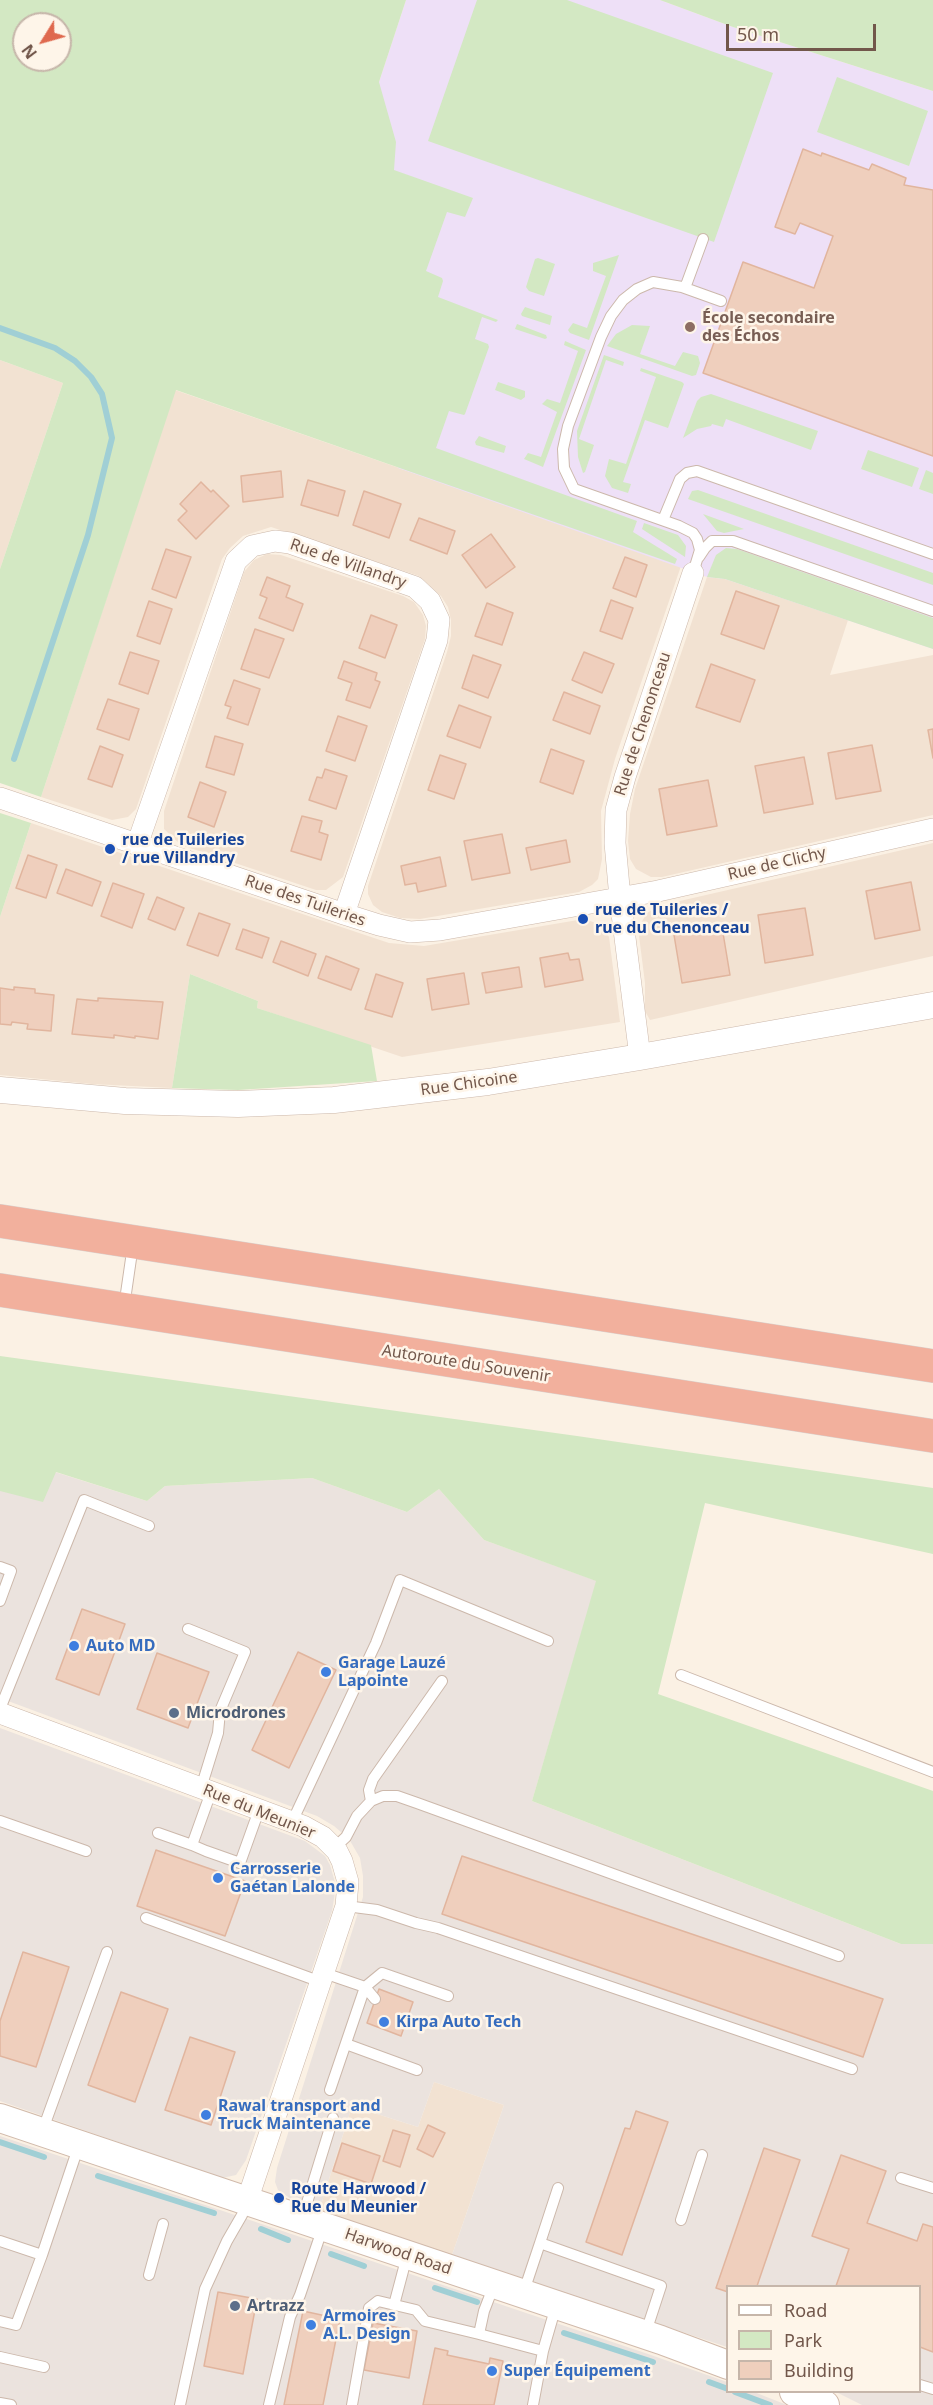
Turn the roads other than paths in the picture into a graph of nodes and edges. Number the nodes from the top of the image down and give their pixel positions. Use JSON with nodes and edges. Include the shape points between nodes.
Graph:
{"nodes":[{"id":1,"x":704,"y":239,"type":"dead end"},
{"id":2,"x":685,"y":288,"type":"junction"},
{"id":3,"x":721,"y":301,"type":"dead end"},
{"id":4,"x":663,"y":520,"type":"junction"},
{"id":5,"x":933,"y":554,"type":"edge"},
{"id":6,"x":696,"y":565,"type":"junction"},
{"id":7,"x":933,"y":611,"type":"edge"},
{"id":8,"x":0,"y":798,"type":"edge"},
{"id":9,"x":933,"y":828,"type":"edge"},
{"id":10,"x":137,"y":844,"type":"junction"},
{"id":11,"x":620,"y":898,"type":"junction"},
{"id":12,"x":344,"y":914,"type":"junction"},
{"id":13,"x":933,"y":1005,"type":"edge"},
{"id":14,"x":640,"y":1057,"type":"junction"},
{"id":15,"x":0,"y":1090,"type":"edge"},
{"id":16,"x":0,"y":1221,"type":"edge"},
{"id":17,"x":133,"y":1242,"type":"junction"},
{"id":18,"x":0,"y":1290,"type":"edge"},
{"id":19,"x":124,"y":1310,"type":"junction"},
{"id":20,"x":933,"y":1366,"type":"edge"},
{"id":21,"x":933,"y":1437,"type":"edge"},
{"id":22,"x":149,"y":1526,"type":"dead end"},
{"id":23,"x":0,"y":1567,"type":"edge"},
{"id":24,"x":0,"y":1601,"type":"edge"},
{"id":25,"x":188,"y":1629,"type":"dead end"},
{"id":26,"x":548,"y":1641,"type":"dead end"},
{"id":27,"x":681,"y":1675,"type":"dead end"},
{"id":28,"x":442,"y":1681,"type":"dead end"},
{"id":29,"x":0,"y":1709,"type":"edge"},
{"id":30,"x":0,"y":1713,"type":"edge"},
{"id":31,"x":933,"y":1772,"type":"edge"},
{"id":32,"x":206,"y":1790,"type":"junction"},
{"id":33,"x":371,"y":1801,"type":"junction"},
{"id":34,"x":259,"y":1810,"type":"junction"},
{"id":35,"x":0,"y":1821,"type":"edge"},
{"id":36,"x":292,"y":1822,"type":"junction"},
{"id":37,"x":158,"y":1833,"type":"dead end"},
{"id":38,"x":192,"y":1845,"type":"junction"},
{"id":39,"x":334,"y":1848,"type":"junction"},
{"id":40,"x":86,"y":1851,"type":"dead end"},
{"id":41,"x":346,"y":1906,"type":"junction"},
{"id":42,"x":146,"y":1918,"type":"dead end"},
{"id":43,"x":107,"y":1952,"type":"dead end"},
{"id":44,"x":839,"y":1956,"type":"dead end"},
{"id":45,"x":322,"y":1977,"type":"junction"},
{"id":46,"x":365,"y":1988,"type":"junction"},
{"id":47,"x":448,"y":1996,"type":"dead end"},
{"id":48,"x":375,"y":1999,"type":"dead end"},
{"id":49,"x":346,"y":2044,"type":"junction"},
{"id":50,"x":852,"y":2069,"type":"dead end"},
{"id":51,"x":417,"y":2070,"type":"dead end"},
{"id":52,"x":330,"y":2090,"type":"dead end"},
{"id":53,"x":0,"y":2118,"type":"edge"},
{"id":54,"x":333,"y":2118,"type":"dead end"},
{"id":55,"x":42,"y":2132,"type":"junction"},
{"id":56,"x":79,"y":2144,"type":"junction"},
{"id":57,"x":702,"y":2155,"type":"dead end"},
{"id":58,"x":901,"y":2178,"type":"dead end"},
{"id":59,"x":558,"y":2188,"type":"dead end"},
{"id":60,"x":933,"y":2188,"type":"edge"},
{"id":61,"x":247,"y":2201,"type":"junction"},
{"id":62,"x":681,"y":2220,"type":"dead end"},
{"id":63,"x":313,"y":2223,"type":"junction"},
{"id":64,"x":163,"y":2224,"type":"dead end"},
{"id":65,"x":0,"y":2241,"type":"edge"},
{"id":66,"x":540,"y":2243,"type":"junction"},
{"id":67,"x":42,"y":2255,"type":"junction"},
{"id":68,"x":407,"y":2255,"type":"junction"},
{"id":69,"x":149,"y":2275,"type":"dead end"},
{"id":70,"x":495,"y":2284,"type":"junction"},
{"id":71,"x":523,"y":2294,"type":"junction"},
{"id":72,"x":394,"y":2305,"type":"junction"},
{"id":73,"x":556,"y":2306,"type":"junction"},
{"id":74,"x":0,"y":2320,"type":"edge"},
{"id":75,"x":479,"y":2334,"type":"junction"},
{"id":76,"x":645,"y":2335,"type":"junction"},
{"id":77,"x":543,"y":2351,"type":"junction"},
{"id":78,"x":0,"y":2357,"type":"edge"},
{"id":79,"x":726,"y":2364,"type":"edge"},
{"id":80,"x":44,"y":2367,"type":"dead end"},
{"id":81,"x":798,"y":2393,"type":"edge"},
{"id":82,"x":0,"y":2403,"type":"edge"},
{"id":83,"x":11,"y":2405,"type":"edge"},
{"id":84,"x":180,"y":2405,"type":"edge"},
{"id":85,"x":269,"y":2405,"type":"edge"},
{"id":86,"x":352,"y":2405,"type":"edge"},
{"id":87,"x":533,"y":2405,"type":"edge"},
{"id":88,"x":825,"y":2405,"type":"edge"}],
"edges":[{"from":1,"to":2,"type":"lane"},
{"from":2,"to":3,"type":"lane"},
{"from":2,"to":4,"type":"lane","via":[[653,282],[637,289],[617,307],[600,337],[563,449],[564,468],[574,489]]},
{"from":4,"to":5,"type":"lane","via":[[680,479],[691,471],[701,471]]},
{"from":4,"to":6,"type":"lane","via":[[693,533],[699,543]]},
{"from":6,"to":7,"type":"lane","via":[[712,541],[733,541]]},
{"from":6,"to":11,"type":"street","name":"Rue de Chenonceau","via":[[619,794],[615,827]]},
{"from":8,"to":10,"type":"street","name":"Rue des Tuileries"},
{"from":9,"to":11,"type":"street","name":"Rue de Clichy"},
{"from":10,"to":12,"type":"street","name":"Rue des Tuileries"},
{"from":10,"to":12,"type":"street","name":"Rue de Villandry","via":[[236,561],[252,546],[275,541],[290,543],[415,587],[430,601],[439,620],[437,640]]},
{"from":11,"to":12,"type":"street","name":"Rue des Tuileries","via":[[423,932],[397,930]]},
{"from":11,"to":14,"type":"street","name":"Rue de Chenonceau"},
{"from":13,"to":14,"type":"street","name":"Rue Chicoine"},
{"from":14,"to":15,"type":"street","name":"Rue Chicoine","via":[[416,1092],[290,1103],[125,1101]]},
{"from":16,"to":17,"type":"highway"},
{"from":17,"to":19,"type":"lane"},
{"from":17,"to":20,"type":"highway"},
{"from":18,"to":19,"type":"highway","name":"Autoroute du Souvenir"},
{"from":19,"to":21,"type":"highway","name":"Autoroute du Souvenir"},
{"from":22,"to":29,"type":"lane","via":[[84,1500]]},
{"from":23,"to":24,"type":"lane","via":[[10,1571]]},
{"from":25,"to":32,"type":"lane","via":[[245,1652],[220,1711]]},
{"from":26,"to":36,"type":"lane","via":[[400,1580],[376,1642]]},
{"from":27,"to":31,"type":"lane"},
{"from":28,"to":33,"type":"lane","via":[[373,1779]]},
{"from":30,"to":32,"type":"street","name":"Rue du Meunier"},
{"from":32,"to":34,"type":"street","name":"Rue du Meunier"},
{"from":32,"to":38,"type":"lane"},
{"from":33,"to":39,"type":"lane"},
{"from":33,"to":44,"type":"lane","via":[[397,1796]]},
{"from":34,"to":36,"type":"street","name":"Rue du Meunier"},
{"from":34,"to":38,"type":"lane","via":[[240,1863]]},
{"from":35,"to":40,"type":"lane"},
{"from":36,"to":39,"type":"street","name":"Rue du Meunier","via":[[314,1832]]},
{"from":37,"to":38,"type":"lane"},
{"from":39,"to":41,"type":"street","name":"Rue du Meunier","via":[[347,1871]]},
{"from":41,"to":45,"type":"street","name":"Rue du Meunier"},
{"from":41,"to":50,"type":"lane","via":[[377,1910],[438,1928]]},
{"from":42,"to":45,"type":"lane"},
{"from":43,"to":55,"type":"lane"},
{"from":45,"to":46,"type":"lane"},
{"from":45,"to":61,"type":"street","name":"Rue du Meunier"},
{"from":46,"to":47,"type":"lane","via":[[382,1973]]},
{"from":46,"to":48,"type":"lane"},
{"from":46,"to":49,"type":"lane"},
{"from":49,"to":51,"type":"lane"},
{"from":49,"to":52,"type":"lane"},
{"from":53,"to":55,"type":"main road","name":"Harwood Road"},
{"from":54,"to":63,"type":"lane"},
{"from":55,"to":56,"type":"main road","name":"Harwood Road"},
{"from":56,"to":61,"type":"main road","name":"Harwood Road"},
{"from":56,"to":67,"type":"lane"},
{"from":57,"to":62,"type":"lane"},
{"from":58,"to":60,"type":"lane"},
{"from":59,"to":66,"type":"lane"},
{"from":61,"to":63,"type":"main road","name":"Harwood Road"},
{"from":61,"to":84,"type":"lane","via":[[205,2289]]},
{"from":63,"to":68,"type":"main road","name":"Harwood Road"},
{"from":63,"to":85,"type":"lane","via":[[300,2295],[290,2317]]},
{"from":64,"to":69,"type":"lane"},
{"from":65,"to":67,"type":"lane"},
{"from":66,"to":71,"type":"lane"},
{"from":66,"to":76,"type":"lane","via":[[661,2286]]},
{"from":67,"to":74,"type":"lane","via":[[16,2325]]},
{"from":68,"to":70,"type":"main road","name":"Harwood Road"},
{"from":68,"to":72,"type":"lane"},
{"from":70,"to":71,"type":"main road","name":"Harwood Road"},
{"from":70,"to":75,"type":"lane"},
{"from":71,"to":73,"type":"main road","name":"Harwood Road"},
{"from":72,"to":75,"type":"lane","via":[[416,2310],[425,2321]]},
{"from":72,"to":86,"type":"lane","via":[[378,2301],[369,2308]]},
{"from":73,"to":76,"type":"main road","name":"Harwood Road"},
{"from":73,"to":77,"type":"lane"},
{"from":75,"to":77,"type":"lane"},
{"from":76,"to":79,"type":"main road","name":"Harwood Road"},
{"from":77,"to":87,"type":"lane"},
{"from":78,"to":80,"type":"lane"},
{"from":81,"to":88,"type":"main road"},
{"from":82,"to":83,"type":"lane"}]}
